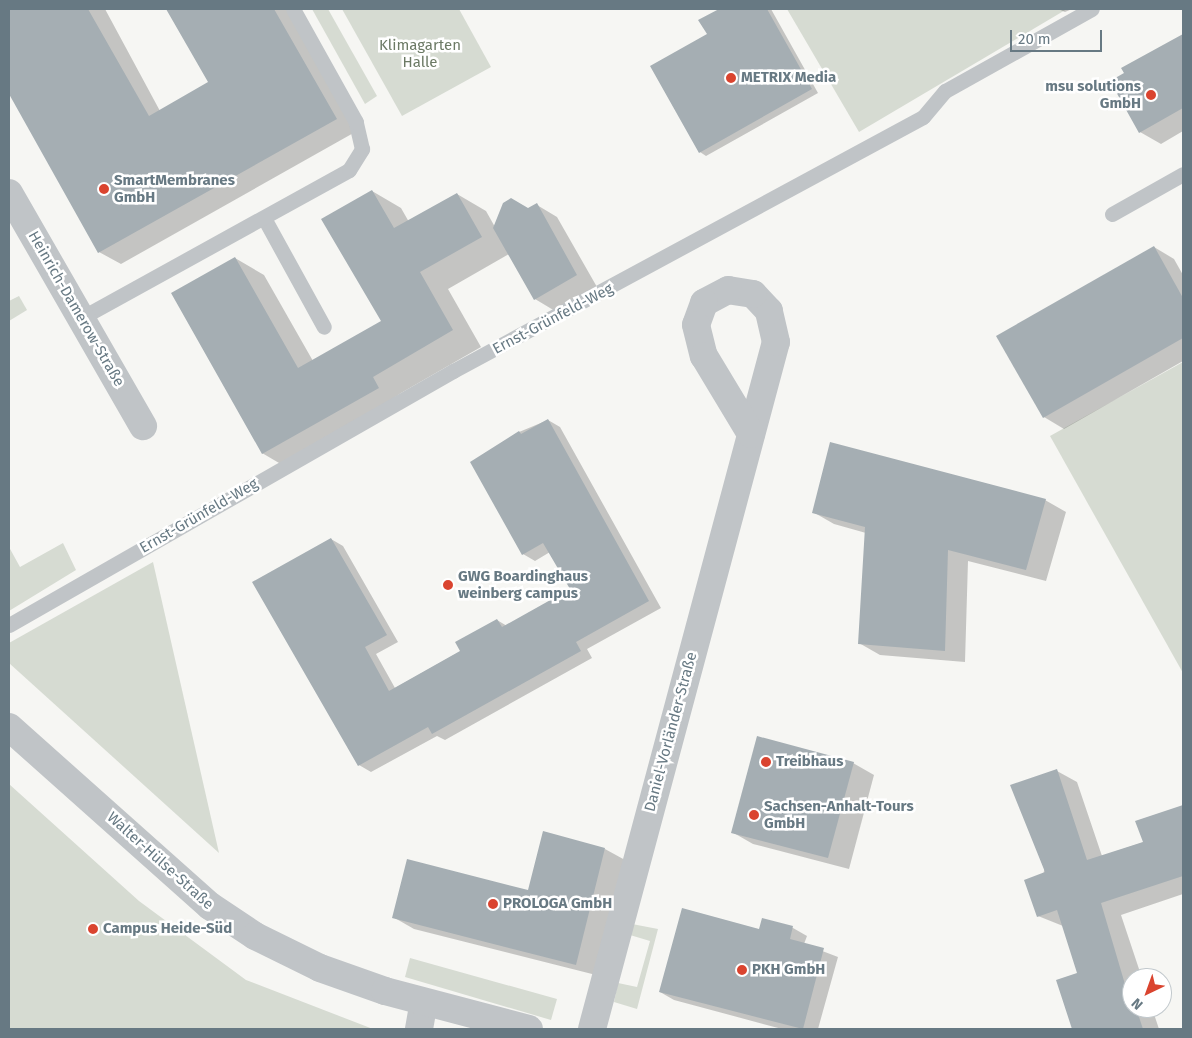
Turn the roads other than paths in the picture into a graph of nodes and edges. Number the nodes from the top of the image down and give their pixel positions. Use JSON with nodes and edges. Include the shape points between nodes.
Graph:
{"nodes":[{"id":1,"x":293,"y":9,"type":"edge"},
{"id":2,"x":1092,"y":9,"type":"edge"},
{"id":3,"x":1183,"y":174,"type":"edge"},
{"id":4,"x":9,"y":193,"type":"edge"},
{"id":5,"x":1112,"y":214,"type":"dead end"},
{"id":6,"x":264,"y":218,"type":"junction"},
{"id":7,"x":81,"y":318,"type":"junction"},
{"id":8,"x":324,"y":327,"type":"dead end"},
{"id":9,"x":143,"y":426,"type":"dead end"},
{"id":10,"x":751,"y":434,"type":"junction"},
{"id":11,"x":9,"y":626,"type":"edge"},
{"id":12,"x":9,"y":727,"type":"edge"},
{"id":13,"x":424,"y":1002,"type":"junction"},
{"id":14,"x":419,"y":1029,"type":"edge"},
{"id":15,"x":529,"y":1029,"type":"edge"},
{"id":16,"x":592,"y":1029,"type":"edge"}],
"edges":[{"from":1,"to":6,"type":"lane","via":[[356,122],[362,149],[349,170]]},
{"from":2,"to":11,"type":"lane","name":"Ernst-Grünfeld-Weg","via":[[945,91],[922,117],[445,376]]},
{"from":3,"to":5,"type":"lane"},
{"from":4,"to":7,"type":"street","name":"Heinrich-Damerow-Straße"},
{"from":6,"to":7,"type":"lane"},
{"from":6,"to":8,"type":"lane"},
{"from":7,"to":9,"type":"street","name":"Heinrich-Damerow-Straße"},
{"from":10,"to":10,"type":"street","name":"Daniel-Vorländer-Straße","via":[[776,342],[769,311],[753,294],[728,290],[704,303],[696,325],[704,356]]},
{"from":10,"to":16,"type":"street","name":"Daniel-Vorländer-Straße"},
{"from":12,"to":13,"type":"street","name":"Walter-Hülse-Straße","via":[[230,921],[320,968]]},
{"from":13,"to":14,"type":"street"},
{"from":13,"to":15,"type":"street","name":"Walter-Hülse-Straße"}]}
